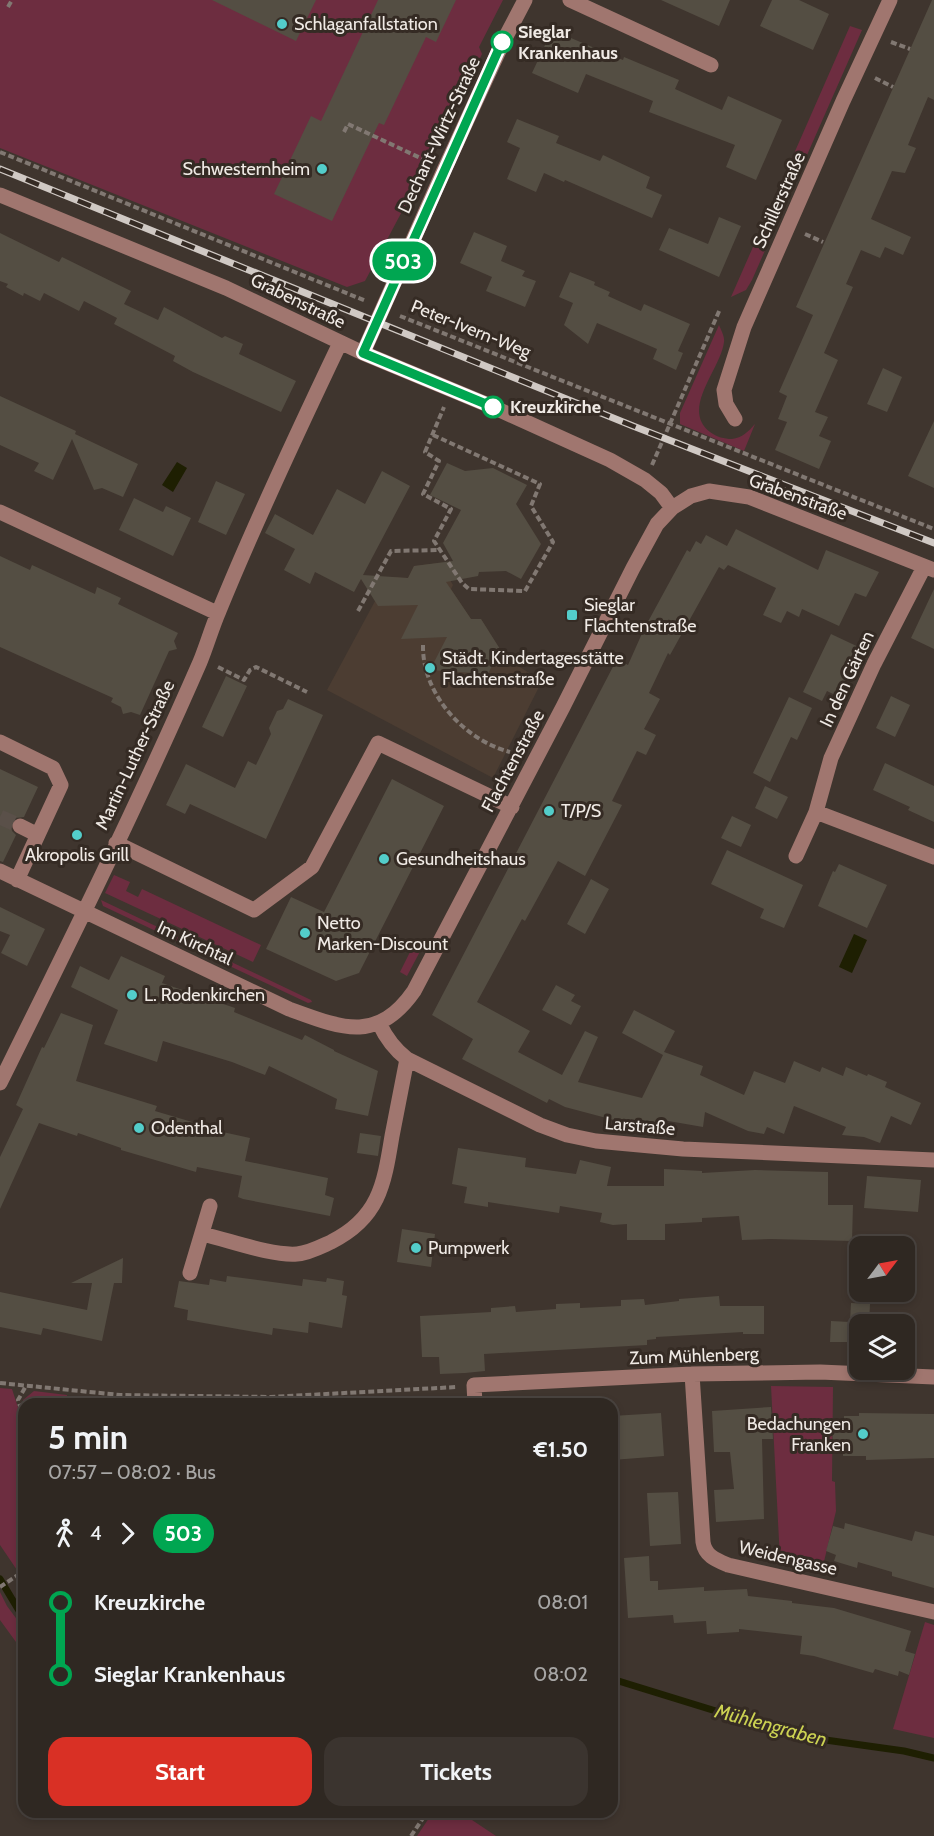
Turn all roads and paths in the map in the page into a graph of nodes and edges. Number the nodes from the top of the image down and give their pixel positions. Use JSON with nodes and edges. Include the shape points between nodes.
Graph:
{"nodes":[{"id":1,"x":12,"y":0,"type":"edge"},
{"id":2,"x":525,"y":0,"type":"edge"},
{"id":3,"x":570,"y":0,"type":"edge"},
{"id":4,"x":890,"y":0,"type":"edge"},
{"id":5,"x":8,"y":7,"type":"dead end"},
{"id":6,"x":711,"y":64,"type":"dead end"},
{"id":7,"x":344,"y":132,"type":"dead end"},
{"id":8,"x":0,"y":152,"type":"edge"},
{"id":9,"x":444,"y":170,"type":"junction"},
{"id":10,"x":0,"y":195,"type":"edge"},
{"id":11,"x":382,"y":308,"type":"junction"},
{"id":12,"x":720,"y":309,"type":"dead end"},
{"id":13,"x":340,"y":343,"type":"junction"},
{"id":14,"x":363,"y":353,"type":"junction"},
{"id":15,"x":451,"y":390,"type":"junction"},
{"id":16,"x":735,"y":419,"type":"dead end"},
{"id":17,"x":670,"y":423,"type":"junction"},
{"id":18,"x":433,"y":435,"type":"junction"},
{"id":19,"x":645,"y":480,"type":"junction"},
{"id":20,"x":672,"y":508,"type":"junction"},
{"id":21,"x":0,"y":512,"type":"edge"},
{"id":22,"x":934,"y":530,"type":"edge"},
{"id":23,"x":440,"y":550,"type":"junction"},
{"id":24,"x":929,"y":568,"type":"edge"},
{"id":25,"x":358,"y":610,"type":"dead end"},
{"id":26,"x":217,"y":613,"type":"junction"},
{"id":27,"x":423,"y":645,"type":"dead end"},
{"id":28,"x":201,"y":659,"type":"junction"},
{"id":29,"x":307,"y":692,"type":"dead end"},
{"id":30,"x":0,"y":742,"type":"edge"},
{"id":31,"x":510,"y":752,"type":"dead end"},
{"id":32,"x":512,"y":807,"type":"junction"},
{"id":33,"x":816,"y":812,"type":"junction"},
{"id":34,"x":20,"y":826,"type":"tunnel mouth"},
{"id":35,"x":38,"y":835,"type":"junction"},
{"id":36,"x":116,"y":843,"type":"junction"},
{"id":37,"x":796,"y":856,"type":"dead end"},
{"id":38,"x":934,"y":857,"type":"edge"},
{"id":39,"x":0,"y":872,"type":"edge"},
{"id":40,"x":18,"y":880,"type":"junction"},
{"id":41,"x":84,"y":911,"type":"junction"},
{"id":42,"x":378,"y":1023,"type":"junction"},
{"id":43,"x":407,"y":1059,"type":"junction"},
{"id":44,"x":0,"y":1083,"type":"edge"},
{"id":45,"x":934,"y":1160,"type":"edge"},
{"id":46,"x":210,"y":1206,"type":"dead end"},
{"id":47,"x":202,"y":1234,"type":"junction"},
{"id":48,"x":190,"y":1273,"type":"dead end"},
{"id":49,"x":692,"y":1374,"type":"junction"},
{"id":50,"x":934,"y":1377,"type":"edge"},
{"id":51,"x":0,"y":1383,"type":"edge"},
{"id":52,"x":27,"y":1385,"type":"junction"},
{"id":53,"x":474,"y":1385,"type":"junction"},
{"id":54,"x":19,"y":1398,"type":"edge"},
{"id":55,"x":475,"y":1398,"type":"edge"},
{"id":56,"x":18,"y":1576,"type":"edge"},
{"id":57,"x":0,"y":1587,"type":"edge"},
{"id":58,"x":934,"y":1612,"type":"edge"},
{"id":59,"x":423,"y":1818,"type":"edge"},
{"id":60,"x":411,"y":1836,"type":"edge"}],
"edges":[{"from":1,"to":5,"type":"path"},
{"from":2,"to":9,"type":"street","name":"Dechant-Wirtz-Straße"},
{"from":3,"to":6,"type":"street"},
{"from":4,"to":16,"type":"street","name":"Schillerstraße","via":[[744,327],[724,390],[726,404]]},
{"from":7,"to":9,"type":"path","via":[[348,124]]},
{"from":8,"to":11,"type":"path","name":"Peter-Ivern-Weg"},
{"from":9,"to":11,"type":"street","name":"Dechant-Wirtz-Straße"},
{"from":10,"to":13,"type":"street","name":"Grabenstraße","via":[[226,288]]},
{"from":11,"to":14,"type":"street","name":"Dechant-Wirtz-Straße"},
{"from":11,"to":17,"type":"path","name":"Peter-Ivern-Weg"},
{"from":12,"to":17,"type":"path"},
{"from":13,"to":14,"type":"street","name":"Grabenstraße"},
{"from":13,"to":26,"type":"street","name":"Martin-Luther-Straße"},
{"from":14,"to":15,"type":"street","name":"Grabenstraße"},
{"from":15,"to":18,"type":"path"},
{"from":15,"to":19,"type":"street","name":"Grabenstraße","via":[[610,460]]},
{"from":17,"to":19,"type":"path"},
{"from":17,"to":22,"type":"path","name":"Peter-Ivern-Weg"},
{"from":18,"to":23,"type":"path","via":[[425,452],[439,461],[423,494],[451,509],[434,540]]},
{"from":18,"to":23,"type":"path","via":[[540,484],[531,506],[553,542],[525,591],[469,589]]},
{"from":19,"to":20,"type":"street","name":"Grabenstraße"},
{"from":20,"to":24,"type":"street","name":"Grabenstraße","via":[[709,491],[749,497]]},
{"from":20,"to":32,"type":"street","name":"Flachtenstraße","via":[[657,524]]},
{"from":21,"to":26,"type":"street"},
{"from":23,"to":25,"type":"path","via":[[391,551]]},
{"from":24,"to":33,"type":"street","name":"In den Gärten","via":[[873,664],[831,758]]},
{"from":26,"to":28,"type":"street","name":"Martin-Luther-Straße"},
{"from":27,"to":31,"type":"path","via":[[427,677],[440,701],[470,731]]},
{"from":28,"to":29,"type":"path","via":[[244,680],[256,667]]},
{"from":28,"to":36,"type":"street","name":"Martin-Luther-Straße"},
{"from":30,"to":35,"type":"street","via":[[45,762],[58,776],[61,784]]},
{"from":32,"to":36,"type":"street","via":[[378,743],[312,867],[254,910]]},
{"from":32,"to":42,"type":"street","name":"Flachtenstraße","via":[[414,991],[402,1007]]},
{"from":33,"to":37,"type":"street","name":"In den Gärten"},
{"from":33,"to":38,"type":"street"},
{"from":34,"to":35,"type":"street"},
{"from":35,"to":40,"type":"street"},
{"from":36,"to":41,"type":"street","name":"Martin-Luther-Straße"},
{"from":39,"to":40,"type":"street","name":"Im Kirchtal"},
{"from":40,"to":41,"type":"street","name":"Im Kirchtal"},
{"from":41,"to":42,"type":"street","name":"Im Kirchtal","via":[[289,1009],[351,1028]]},
{"from":41,"to":44,"type":"street","name":"Martin-Luther-Straße"},
{"from":42,"to":43,"type":"street","name":"Larstraße","via":[[391,1044]]},
{"from":43,"to":45,"type":"street","name":"Larstraße","via":[[540,1125],[596,1141],[683,1149]]},
{"from":43,"to":47,"type":"street","via":[[382,1186],[360,1223],[323,1246],[297,1254]]},
{"from":46,"to":47,"type":"street"},
{"from":47,"to":48,"type":"street"},
{"from":49,"to":50,"type":"street","name":"Zum Mühlenberg","via":[[820,1372]]},
{"from":49,"to":53,"type":"street","name":"Zum Mühlenberg"},
{"from":49,"to":58,"type":"street","name":"Weidengasse","via":[[703,1542],[708,1554],[728,1565]]},
{"from":51,"to":52,"type":"path"},
{"from":52,"to":53,"type":"path","via":[[120,1395],[270,1397]]},
{"from":52,"to":54,"type":"path"},
{"from":53,"to":55,"type":"street"},
{"from":56,"to":57,"type":"path"},
{"from":59,"to":60,"type":"path"}]}
